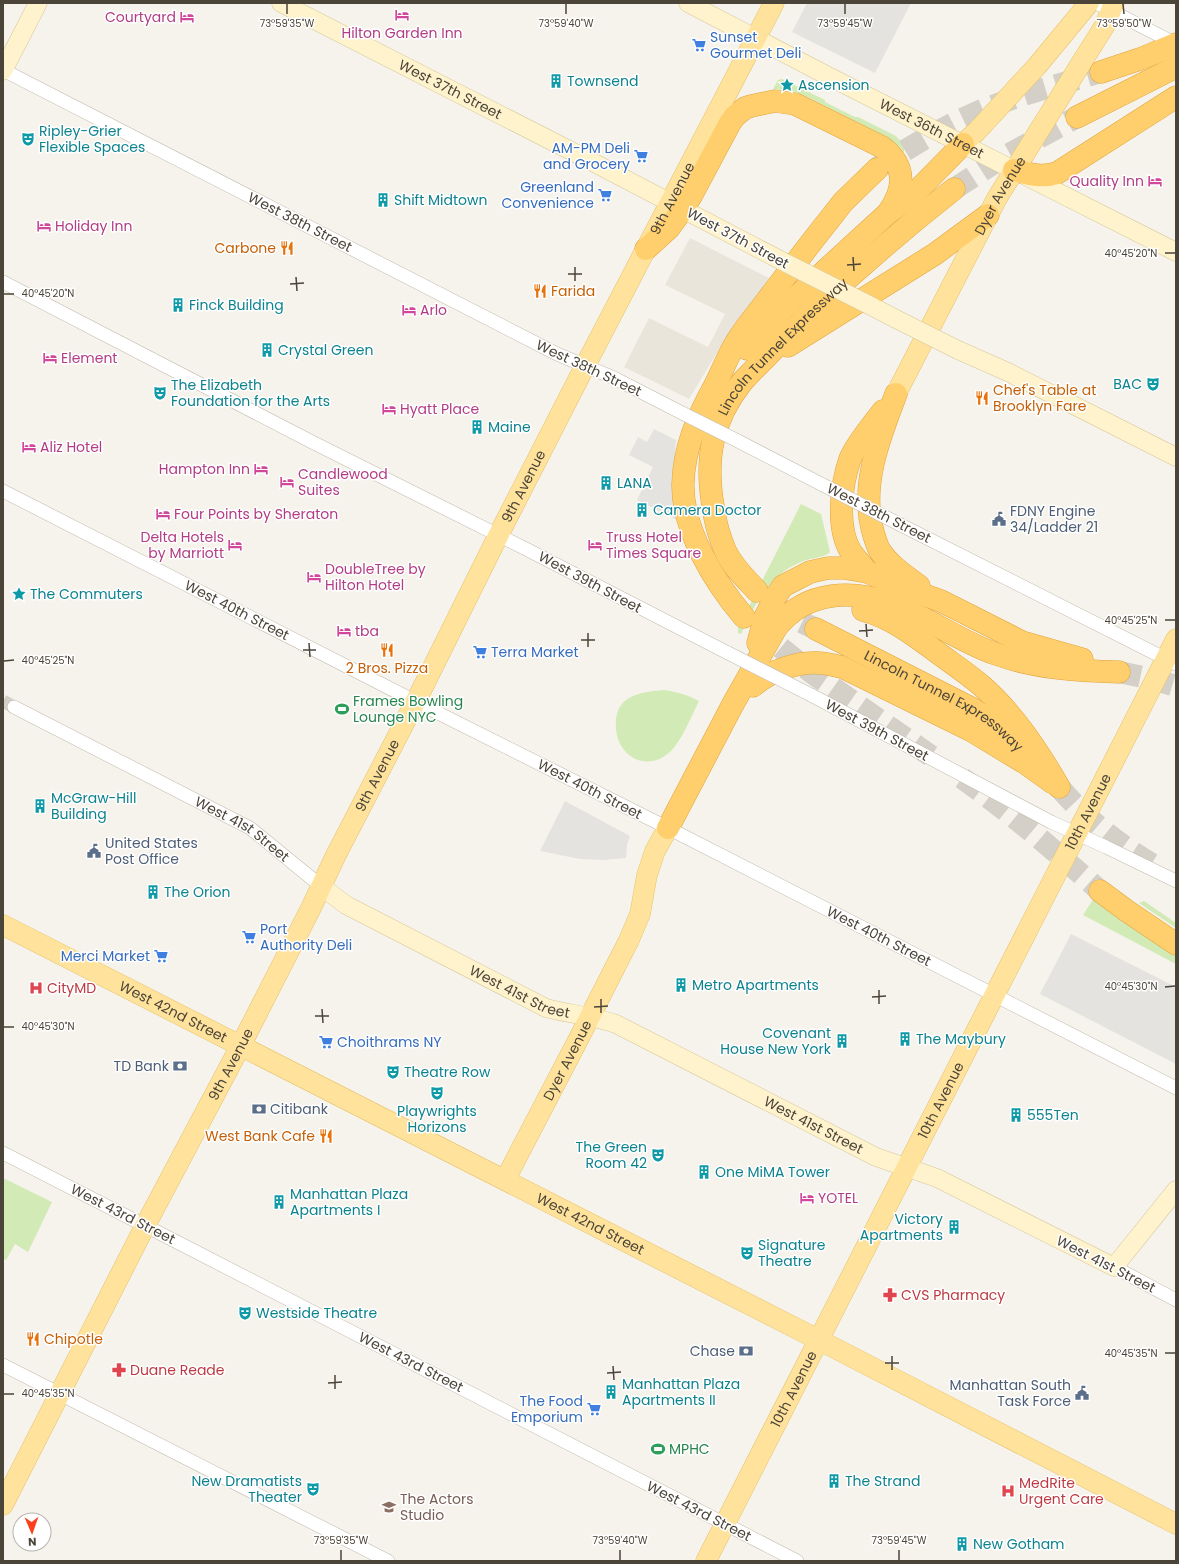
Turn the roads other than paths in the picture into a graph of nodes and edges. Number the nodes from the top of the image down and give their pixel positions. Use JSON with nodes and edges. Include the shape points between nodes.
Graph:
{"nodes":[{"id":1,"x":38,"y":3,"type":"edge"},
{"id":2,"x":281,"y":3,"type":"edge"},
{"id":3,"x":688,"y":3,"type":"edge"},
{"id":4,"x":774,"y":3,"type":"edge"},
{"id":5,"x":1089,"y":3,"type":"edge"},
{"id":6,"x":1107,"y":6,"type":"edge"},
{"id":7,"x":755,"y":38,"type":"junction"},
{"id":8,"x":1171,"y":41,"type":"edge"},
{"id":9,"x":1176,"y":67,"type":"edge"},
{"id":10,"x":3,"y":70,"type":"edge"},
{"id":11,"x":1101,"y":72,"type":"tunnel mouth"},
{"id":12,"x":1176,"y":97,"type":"edge"},
{"id":13,"x":1077,"y":118,"type":"tunnel mouth"},
{"id":14,"x":963,"y":144,"type":"junction"},
{"id":15,"x":877,"y":169,"type":"tunnel mouth"},
{"id":16,"x":1014,"y":170,"type":"junction"},
{"id":17,"x":954,"y":189,"type":"tunnel mouth"},
{"id":18,"x":677,"y":206,"type":"junction"},
{"id":19,"x":888,"y":213,"type":"junction"},
{"id":20,"x":988,"y":215,"type":"junction"},
{"id":21,"x":646,"y":250,"type":"joint"},
{"id":22,"x":1176,"y":252,"type":"edge"},
{"id":23,"x":3,"y":282,"type":"edge"},
{"id":24,"x":765,"y":360,"type":"junction"},
{"id":25,"x":584,"y":366,"type":"junction"},
{"id":26,"x":713,"y":388,"type":"junction"},
{"id":27,"x":896,"y":394,"type":"junction"},
{"id":28,"x":1176,"y":457,"type":"edge"},
{"id":29,"x":687,"y":459,"type":"junction"},
{"id":30,"x":3,"y":491,"type":"edge"},
{"id":31,"x":499,"y":534,"type":"junction"},
{"id":32,"x":726,"y":551,"type":"junction"},
{"id":33,"x":866,"y":572,"type":"junction"},
{"id":34,"x":757,"y":591,"type":"tunnel mouth"},
{"id":35,"x":941,"y":601,"type":"junction"},
{"id":36,"x":744,"y":617,"type":"tunnel mouth"},
{"id":37,"x":816,"y":630,"type":"tunnel mouth"},
{"id":38,"x":1176,"y":639,"type":"edge"},
{"id":39,"x":1171,"y":662,"type":"edge"},
{"id":40,"x":750,"y":674,"type":"junction"},
{"id":41,"x":416,"y":702,"type":"junction"},
{"id":42,"x":733,"y":704,"type":"junction"},
{"id":43,"x":14,"y":707,"type":"tunnel mouth"},
{"id":44,"x":1058,"y":787,"type":"junction"},
{"id":45,"x":668,"y":828,"type":"junction"},
{"id":46,"x":1077,"y":834,"type":"junction"},
{"id":47,"x":1176,"y":881,"type":"edge"},
{"id":48,"x":321,"y":886,"type":"junction"},
{"id":49,"x":1100,"y":891,"type":"tunnel mouth"},
{"id":50,"x":3,"y":925,"type":"edge"},
{"id":51,"x":1176,"y":944,"type":"edge"},
{"id":52,"x":994,"y":996,"type":"junction"},
{"id":53,"x":590,"y":1017,"type":"junction"},
{"id":54,"x":241,"y":1045,"type":"junction"},
{"id":55,"x":1176,"y":1088,"type":"edge"},
{"id":56,"x":3,"y":1153,"type":"edge"},
{"id":57,"x":907,"y":1168,"type":"junction"},
{"id":58,"x":505,"y":1180,"type":"junction"},
{"id":59,"x":1176,"y":1190,"type":"edge"},
{"id":60,"x":145,"y":1226,"type":"junction"},
{"id":61,"x":1114,"y":1267,"type":"junction"},
{"id":62,"x":1176,"y":1300,"type":"edge"},
{"id":63,"x":819,"y":1340,"type":"junction"},
{"id":64,"x":3,"y":1365,"type":"edge"},
{"id":65,"x":60,"y":1394,"type":"junction"},
{"id":66,"x":3,"y":1505,"type":"edge"},
{"id":67,"x":725,"y":1524,"type":"junction"},
{"id":68,"x":1176,"y":1524,"type":"edge"},
{"id":69,"x":388,"y":1561,"type":"edge"},
{"id":70,"x":706,"y":1561,"type":"edge"},
{"id":71,"x":797,"y":1561,"type":"edge"}],
"edges":[{"from":1,"to":10,"type":"main road"},
{"from":2,"to":18,"type":"main road","name":"West 37th Street"},
{"from":3,"to":7,"type":"main road","name":"West 36th Street"},
{"from":4,"to":7,"type":"main road","name":"9th Avenue"},
{"from":5,"to":14,"type":"main road","via":[[1037,66]]},
{"from":6,"to":8,"type":"street"},
{"from":6,"to":16,"type":"main road","name":"Dyer Avenue","via":[[1105,25]]},
{"from":7,"to":14,"type":"main road","name":"West 36th Street"},
{"from":7,"to":18,"type":"main road","name":"9th Avenue"},
{"from":8,"to":11,"type":"highway","via":[[1140,59]]},
{"from":9,"to":13,"type":"highway"},
{"from":10,"to":25,"type":"street","name":"West 38th Street"},
{"from":12,"to":16,"type":"highway","via":[[1057,173],[1038,176]]},
{"from":14,"to":16,"type":"main road","name":"West 36th Street"},
{"from":14,"to":19,"type":"highway","via":[[913,195]]},
{"from":15,"to":26,"type":"highway","name":"Lincoln Tunnel Expressway","via":[[828,220],[737,340]]},
{"from":16,"to":20,"type":"main road","name":"Dyer Avenue"},
{"from":16,"to":22,"type":"main road","name":"West 36th Street"},
{"from":17,"to":24,"type":"highway","name":"Lincoln Tunnel Expressway","via":[[876,254]]},
{"from":18,"to":19,"type":"highway","via":[[735,116],[751,106],[775,101],[801,106],[882,147],[892,155],[900,172],[901,185]]},
{"from":18,"to":21,"type":"highway","via":[[669,228]]},
{"from":18,"to":28,"type":"main road","name":"West 37th Street","bridge":true,"via":[[896,319]]},
{"from":19,"to":26,"type":"highway","via":[[780,311]]},
{"from":20,"to":24,"type":"highway","via":[[935,254]]},
{"from":20,"to":27,"type":"main road","name":"Dyer Avenue"},
{"from":21,"to":25,"type":"main road","name":"9th Avenue"},
{"from":23,"to":31,"type":"street","name":"West 39th Street","via":[[312,442]]},
{"from":24,"to":32,"type":"highway","name":"Lincoln Tunnel Expressway","via":[[734,393],[720,417],[712,439],[709,467],[711,496],[716,526]]},
{"from":25,"to":31,"type":"main road","name":"9th Avenue"},
{"from":25,"to":39,"type":"street","name":"West 38th Street","bridge":true,"via":[[614,378]]},
{"from":26,"to":29,"type":"highway","name":"Lincoln Tunnel Expressway","via":[[694,428]]},
{"from":27,"to":33,"type":"highway","via":[[851,458],[843,487],[844,533],[850,551]]},
{"from":27,"to":35,"type":"highway","via":[[886,420],[869,484],[871,522],[880,550],[888,561]]},
{"from":29,"to":32,"type":"highway","name":"Lincoln Tunnel Expressway","via":[[691,494],[697,512],[703,526]]},
{"from":29,"to":36,"type":"highway","name":"Lincoln Tunnel Expressway","via":[[683,484],[695,536],[717,581]]},
{"from":30,"to":41,"type":"street","name":"West 40th Street"},
{"from":31,"to":41,"type":"main road","name":"9th Avenue"},
{"from":31,"to":46,"type":"street","name":"West 39th Street","bridge":true},
{"from":32,"to":34,"type":"highway","name":"Lincoln Tunnel Expressway"},
{"from":33,"to":35,"type":"highway"},
{"from":33,"to":40,"type":"highway","via":[[828,568],[810,572],[783,586],[765,617]]},
{"from":35,"to":40,"type":"highway","via":[[1022,642],[1118,672],[1068,669],[996,654],[891,603],[853,595],[821,597],[806,603],[783,618]]},
{"from":37,"to":44,"type":"highway","name":"Lincoln Tunnel Expressway","via":[[984,716],[1010,738]]},
{"from":38,"to":39,"type":"main road","name":"10th Avenue"},
{"from":39,"to":46,"type":"main road","name":"10th Avenue"},
{"from":40,"to":42,"type":"highway"},
{"from":40,"to":44,"type":"highway","via":[[788,631],[807,616],[819,611],[847,608],[877,613],[910,632],[982,686],[1038,751]]},
{"from":41,"to":45,"type":"street","name":"West 40th Street"},
{"from":41,"to":48,"type":"main road","name":"9th Avenue"},
{"from":42,"to":44,"type":"highway","via":[[760,681],[796,665],[819,663],[842,667],[972,731],[1025,763]]},
{"from":42,"to":45,"type":"highway"},
{"from":43,"to":48,"type":"street","name":"West 41st Street","via":[[250,828]]},
{"from":45,"to":52,"type":"street","name":"West 40th Street"},
{"from":45,"to":53,"type":"main road","name":"Dyer Avenue","via":[[647,875],[640,914]]},
{"from":46,"to":47,"type":"street","name":"West 39th Street"},
{"from":46,"to":52,"type":"main road","name":"10th Avenue"},
{"from":48,"to":53,"type":"main road","name":"West 41st Street","via":[[346,905],[546,1008]]},
{"from":48,"to":54,"type":"main road","name":"9th Avenue"},
{"from":49,"to":51,"type":"highway"},
{"from":50,"to":54,"type":"main road","name":"West 42nd Street"},
{"from":52,"to":55,"type":"street","name":"West 40th Street"},
{"from":52,"to":57,"type":"main road","name":"10th Avenue"},
{"from":53,"to":57,"type":"main road","name":"West 41st Street","via":[[616,1024],[876,1157]]},
{"from":53,"to":58,"type":"main road","name":"Dyer Avenue"},
{"from":54,"to":58,"type":"main road","name":"West 42nd Street"},
{"from":54,"to":60,"type":"main road","name":"9th Avenue"},
{"from":56,"to":60,"type":"street","name":"West 43rd Street"},
{"from":57,"to":61,"type":"main road","name":"West 41st Street","via":[[938,1178]]},
{"from":57,"to":63,"type":"main road","name":"10th Avenue"},
{"from":58,"to":63,"type":"main road","name":"West 42nd Street"},
{"from":59,"to":61,"type":"main road"},
{"from":60,"to":65,"type":"main road","name":"9th Avenue"},
{"from":60,"to":67,"type":"street","name":"West 43rd Street"},
{"from":61,"to":62,"type":"street","name":"West 41st Street"},
{"from":63,"to":67,"type":"main road","name":"10th Avenue"},
{"from":63,"to":68,"type":"main road","name":"West 42nd Street"},
{"from":64,"to":65,"type":"street"},
{"from":65,"to":66,"type":"main road","name":"9th Avenue"},
{"from":65,"to":69,"type":"street"},
{"from":67,"to":70,"type":"main road","name":"10th Avenue"},
{"from":67,"to":71,"type":"street","name":"West 43rd Street"}]}
